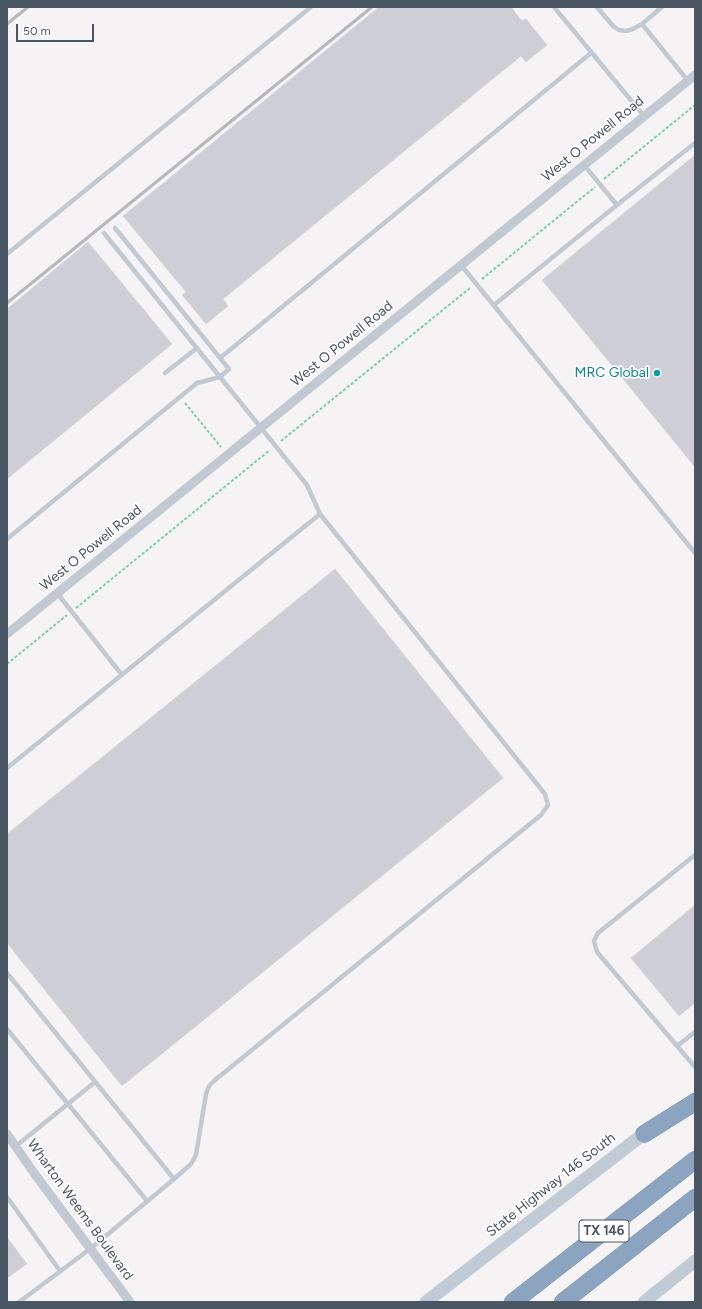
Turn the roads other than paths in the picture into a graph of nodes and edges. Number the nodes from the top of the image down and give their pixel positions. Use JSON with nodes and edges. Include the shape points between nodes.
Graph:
{"nodes":[{"id":1,"x":311,"y":7,"type":"edge"},
{"id":2,"x":554,"y":7,"type":"edge"},
{"id":3,"x":597,"y":7,"type":"edge"},
{"id":4,"x":662,"y":7,"type":"edge"},
{"id":5,"x":642,"y":24,"type":"junction"},
{"id":6,"x":591,"y":53,"type":"junction"},
{"id":7,"x":692,"y":78,"type":"edge"},
{"id":8,"x":644,"y":116,"type":"junction"},
{"id":9,"x":695,"y":143,"type":"edge"},
{"id":10,"x":584,"y":165,"type":"junction"},
{"id":11,"x":617,"y":205,"type":"junction"},
{"id":12,"x":115,"y":228,"type":"dead end"},
{"id":13,"x":104,"y":233,"type":"dead end"},
{"id":14,"x":7,"y":254,"type":"edge"},
{"id":15,"x":461,"y":265,"type":"junction"},
{"id":16,"x":494,"y":305,"type":"junction"},
{"id":17,"x":197,"y":348,"type":"junction"},
{"id":18,"x":220,"y":358,"type":"junction"},
{"id":19,"x":165,"y":373,"type":"dead end"},
{"id":20,"x":220,"y":377,"type":"junction"},
{"id":21,"x":260,"y":428,"type":"junction"},
{"id":22,"x":320,"y":514,"type":"junction"},
{"id":23,"x":7,"y":539,"type":"edge"},
{"id":24,"x":695,"y":552,"type":"edge"},
{"id":25,"x":57,"y":593,"type":"junction"},
{"id":26,"x":7,"y":634,"type":"edge"},
{"id":27,"x":122,"y":675,"type":"junction"},
{"id":28,"x":7,"y":768,"type":"edge"},
{"id":29,"x":695,"y":854,"type":"edge"},
{"id":30,"x":7,"y":973,"type":"edge"},
{"id":31,"x":7,"y":1028,"type":"edge"},
{"id":32,"x":695,"y":1032,"type":"edge"},
{"id":33,"x":677,"y":1046,"type":"junction"},
{"id":34,"x":695,"y":1067,"type":"edge"},
{"id":35,"x":95,"y":1082,"type":"junction"},
{"id":36,"x":695,"y":1092,"type":"edge"},
{"id":37,"x":695,"y":1102,"type":"edge"},
{"id":38,"x":68,"y":1104,"type":"junction"},
{"id":39,"x":7,"y":1134,"type":"edge"},
{"id":40,"x":644,"y":1134,"type":"junction"},
{"id":41,"x":16,"y":1146,"type":"junction"},
{"id":42,"x":695,"y":1160,"type":"edge"},
{"id":43,"x":174,"y":1179,"type":"junction"},
{"id":44,"x":7,"y":1197,"type":"edge"},
{"id":45,"x":695,"y":1198,"type":"edge"},
{"id":46,"x":147,"y":1201,"type":"junction"},
{"id":47,"x":90,"y":1249,"type":"junction"},
{"id":48,"x":695,"y":1261,"type":"edge"},
{"id":49,"x":60,"y":1272,"type":"junction"},
{"id":50,"x":19,"y":1302,"type":"edge"},
{"id":51,"x":130,"y":1302,"type":"edge"},
{"id":52,"x":426,"y":1302,"type":"edge"},
{"id":53,"x":512,"y":1302,"type":"edge"},
{"id":54,"x":562,"y":1302,"type":"edge"},
{"id":55,"x":644,"y":1302,"type":"edge"}],
"edges":[{"from":1,"to":14,"type":"lane"},
{"from":2,"to":6,"type":"lane"},
{"from":3,"to":5,"type":"lane","via":[[619,30],[626,31]]},
{"from":4,"to":5,"type":"lane"},
{"from":5,"to":7,"type":"lane"},
{"from":6,"to":8,"type":"lane"},
{"from":6,"to":18,"type":"lane"},
{"from":7,"to":8,"type":"street","name":"West O Powell Road"},
{"from":8,"to":10,"type":"street","name":"West O Powell Road"},
{"from":9,"to":11,"type":"lane"},
{"from":10,"to":11,"type":"lane"},
{"from":10,"to":15,"type":"street","name":"West O Powell Road"},
{"from":11,"to":16,"type":"lane"},
{"from":12,"to":18,"type":"lane"},
{"from":13,"to":17,"type":"lane"},
{"from":15,"to":16,"type":"lane"},
{"from":15,"to":21,"type":"street","name":"West O Powell Road"},
{"from":16,"to":24,"type":"lane"},
{"from":17,"to":19,"type":"lane"},
{"from":17,"to":20,"type":"lane"},
{"from":18,"to":20,"type":"lane","via":[[229,369]]},
{"from":20,"to":21,"type":"lane"},
{"from":20,"to":23,"type":"lane","via":[[198,383]]},
{"from":21,"to":22,"type":"lane","via":[[307,486]]},
{"from":21,"to":25,"type":"street","name":"West O Powell Road"},
{"from":22,"to":27,"type":"lane"},
{"from":22,"to":43,"type":"lane","via":[[545,794],[548,805],[542,815],[209,1086],[196,1155],[191,1164]]},
{"from":25,"to":26,"type":"street","name":"West O Powell Road"},
{"from":25,"to":27,"type":"lane"},
{"from":27,"to":28,"type":"lane"},
{"from":29,"to":33,"type":"lane","via":[[598,933],[594,941],[597,952]]},
{"from":30,"to":35,"type":"lane"},
{"from":31,"to":38,"type":"lane"},
{"from":32,"to":33,"type":"lane"},
{"from":33,"to":34,"type":"lane"},
{"from":35,"to":38,"type":"lane"},
{"from":35,"to":43,"type":"lane"},
{"from":36,"to":40,"type":"main road","name":"State Highway 146 South"},
{"from":37,"to":40,"type":"highway"},
{"from":38,"to":41,"type":"lane"},
{"from":38,"to":46,"type":"lane"},
{"from":39,"to":41,"type":"street","name":"Wharton Weems Boulevard"},
{"from":40,"to":52,"type":"main road","name":"State Highway 146 South"},
{"from":41,"to":47,"type":"street","name":"Wharton Weems Boulevard"},
{"from":42,"to":53,"type":"highway","number":"TX 146"},
{"from":43,"to":46,"type":"lane"},
{"from":44,"to":49,"type":"lane"},
{"from":45,"to":54,"type":"highway","number":"TX 146"},
{"from":46,"to":47,"type":"lane"},
{"from":47,"to":49,"type":"lane"},
{"from":47,"to":51,"type":"street","name":"Wharton Weems Boulevard"},
{"from":48,"to":55,"type":"main road"},
{"from":49,"to":50,"type":"lane"}]}
